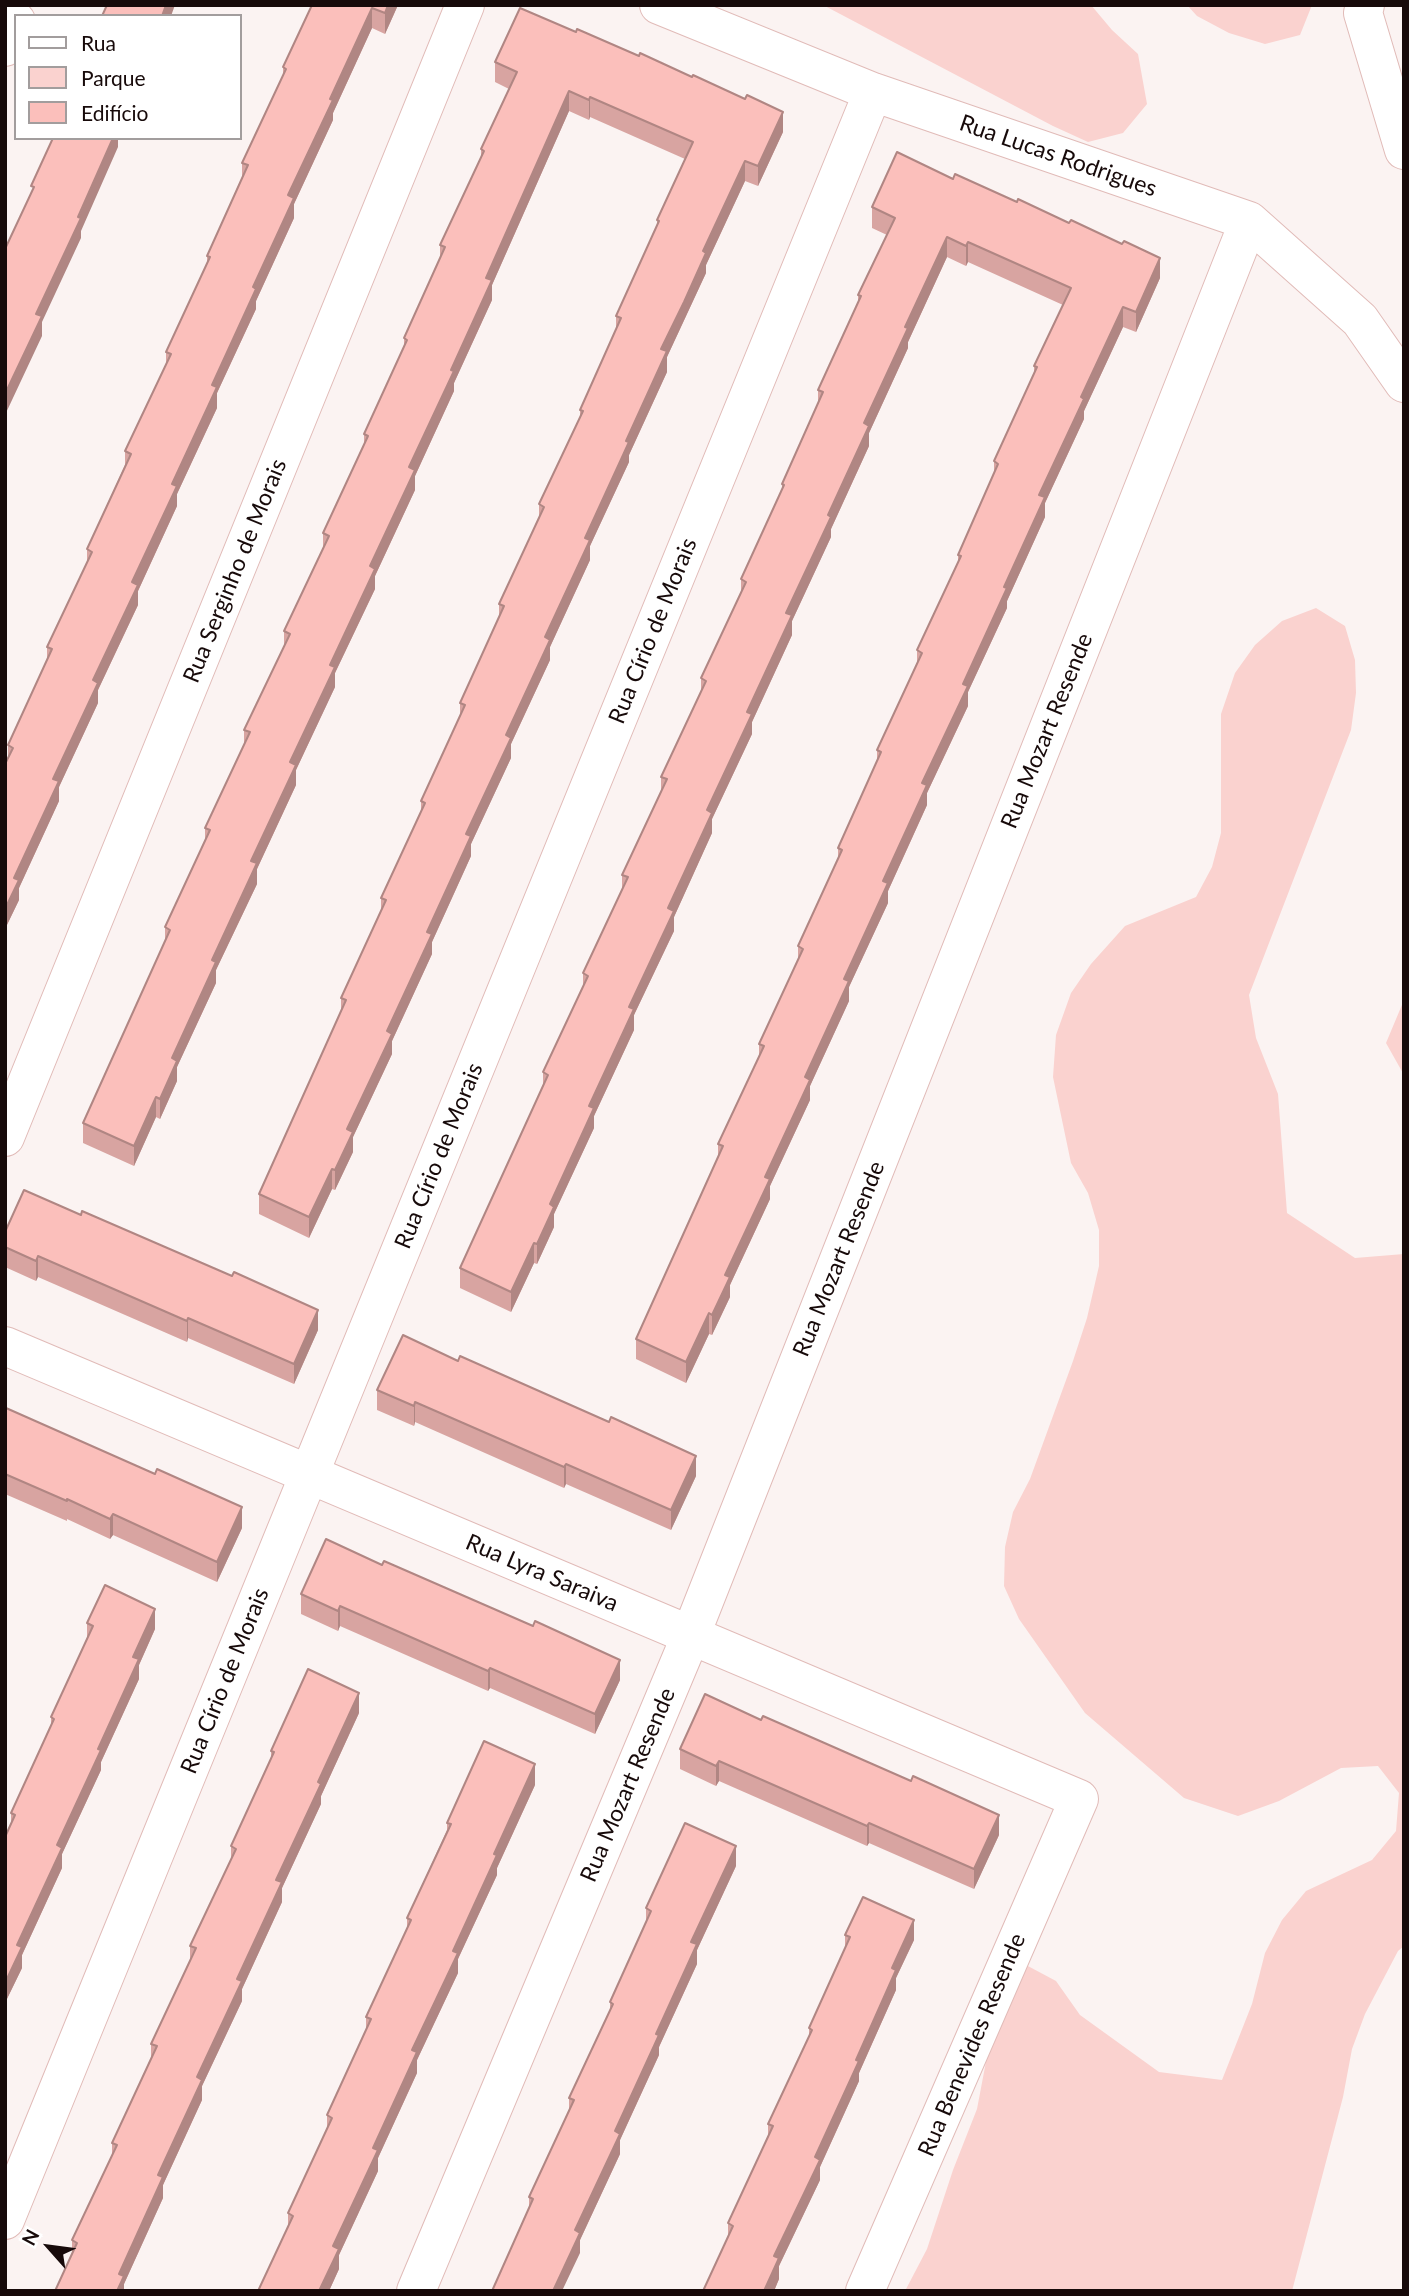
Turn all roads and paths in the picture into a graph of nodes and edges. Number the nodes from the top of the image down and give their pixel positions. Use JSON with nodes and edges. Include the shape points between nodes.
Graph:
{"nodes":[{"id":1,"x":465,"y":5,"type":"edge"},
{"id":2,"x":659,"y":5,"type":"edge"},
{"id":3,"x":1365,"y":5,"type":"edge"},
{"id":4,"x":14,"y":26,"type":"edge"},
{"id":5,"x":5,"y":47,"type":"edge"},
{"id":6,"x":873,"y":92,"type":"junction"},
{"id":7,"x":1404,"y":150,"type":"edge"},
{"id":8,"x":1249,"y":221,"type":"junction"},
{"id":9,"x":1404,"y":383,"type":"edge"},
{"id":10,"x":5,"y":1137,"type":"edge"},
{"id":11,"x":5,"y":1346,"type":"edge"},
{"id":12,"x":309,"y":1475,"type":"junction"},
{"id":13,"x":690,"y":1635,"type":"junction"},
{"id":14,"x":1079,"y":1800,"type":"joint"},
{"id":15,"x":5,"y":2220,"type":"edge"},
{"id":16,"x":416,"y":2291,"type":"edge"},
{"id":17,"x":865,"y":2291,"type":"edge"}],
"edges":[{"from":1,"to":10,"type":"street","name":"Rua Serginho de Morais"},
{"from":2,"to":6,"type":"street","name":"Rua Lucas Rodrigues"},
{"from":3,"to":7,"type":"street","via":[[1363,13]]},
{"from":4,"to":5,"type":"street"},
{"from":6,"to":8,"type":"street","name":"Rua Lucas Rodrigues"},
{"from":6,"to":12,"type":"street","name":"Rua Círio de Morais"},
{"from":8,"to":9,"type":"street","name":"Rua Lucas Rodrigues","via":[[1360,320]]},
{"from":8,"to":13,"type":"street","name":"Rua Mozart Resende"},
{"from":11,"to":12,"type":"street","name":"Rua Lyra Saraiva"},
{"from":12,"to":13,"type":"street","name":"Rua Lyra Saraiva"},
{"from":12,"to":15,"type":"street","name":"Rua Círio de Morais"},
{"from":13,"to":14,"type":"street","name":"Rua Lyra Saraiva"},
{"from":13,"to":16,"type":"street","name":"Rua Mozart Resende"},
{"from":14,"to":17,"type":"street","name":"Rua Benevides Resende"}]}
